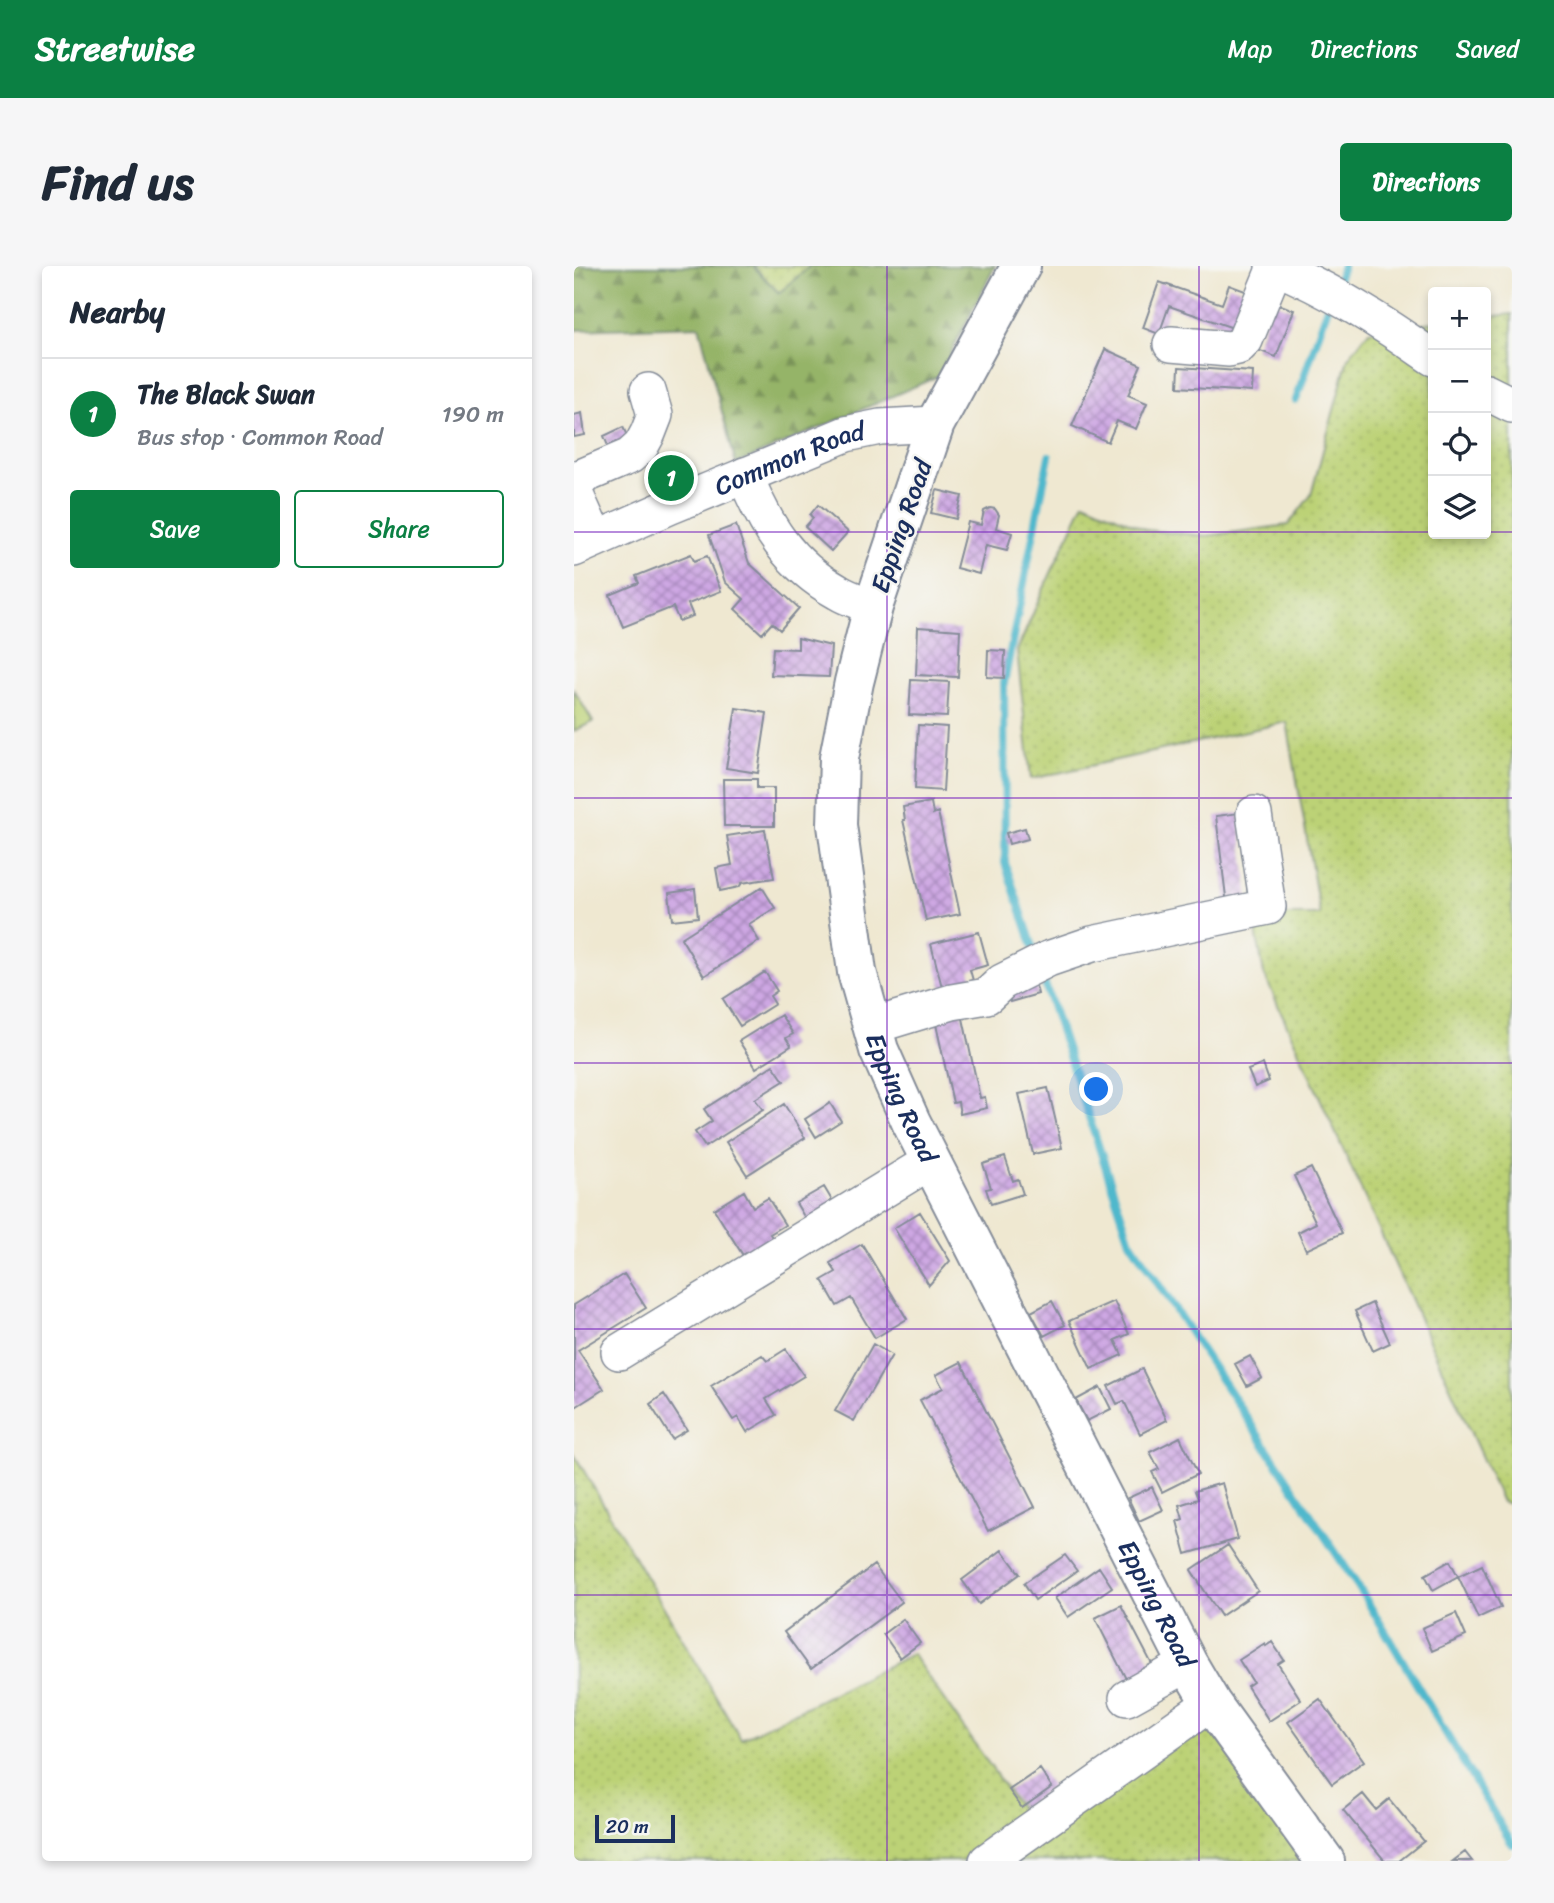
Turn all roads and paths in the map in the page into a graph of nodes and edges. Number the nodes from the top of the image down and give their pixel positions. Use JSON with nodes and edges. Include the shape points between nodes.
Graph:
{"nodes":[{"id":1,"x":1021,"y":266,"type":"edge"},
{"id":2,"x":1274,"y":266,"type":"edge"},
{"id":3,"x":1171,"y":344,"type":"dead end"},
{"id":4,"x":1428,"y":354,"type":"edge"},
{"id":5,"x":648,"y":391,"type":"dead end"},
{"id":6,"x":1491,"y":394,"type":"edge"},
{"id":7,"x":1512,"y":405,"type":"edge"},
{"id":8,"x":935,"y":425,"type":"junction"},
{"id":9,"x":745,"y":475,"type":"junction"},
{"id":10,"x":574,"y":480,"type":"edge"},
{"id":11,"x":574,"y":491,"type":"edge"},
{"id":12,"x":584,"y":544,"type":"edge"},
{"id":13,"x":873,"y":607,"type":"junction"},
{"id":14,"x":1254,"y":814,"type":"dead end"},
{"id":15,"x":873,"y":1026,"type":"junction"},
{"id":16,"x":931,"y":1161,"type":"junction"},
{"id":17,"x":619,"y":1352,"type":"dead end"},
{"id":18,"x":1188,"y":1664,"type":"junction"},
{"id":19,"x":1127,"y":1698,"type":"dead end"},
{"id":20,"x":1211,"y":1703,"type":"junction"},
{"id":21,"x":987,"y":1861,"type":"edge"},
{"id":22,"x":1325,"y":1861,"type":"edge"}],
"edges":[{"from":1,"to":8,"type":"main road","name":"Epping Road"},
{"from":2,"to":3,"type":"street","via":[[1245,340],[1238,346]]},
{"from":2,"to":4,"type":"street","via":[[1390,327]]},
{"from":5,"to":10,"type":"street","via":[[655,415],[641,446],[630,456]]},
{"from":6,"to":7,"type":"street"},
{"from":8,"to":9,"type":"street","name":"Common Road","via":[[880,427],[846,435]]},
{"from":8,"to":13,"type":"main road","name":"Epping Road"},
{"from":9,"to":12,"type":"street","name":"Common Road"},
{"from":9,"to":13,"type":"street","via":[[758,508],[794,558],[840,594]]},
{"from":11,"to":12,"type":"street"},
{"from":13,"to":15,"type":"main road","name":"Epping Road","via":[[839,758],[837,825],[857,972]]},
{"from":14,"to":15,"type":"street","via":[[1268,907],[1092,944],[1048,959],[1002,982],[987,996]]},
{"from":15,"to":16,"type":"main road","name":"Epping Road","via":[[879,1049]]},
{"from":16,"to":17,"type":"street"},
{"from":16,"to":18,"type":"main road","name":"Epping Road"},
{"from":18,"to":19,"type":"street"},
{"from":18,"to":20,"type":"main road","name":"Epping Road"},
{"from":20,"to":21,"type":"street"},
{"from":20,"to":22,"type":"main road","name":"Epping Road"}]}
